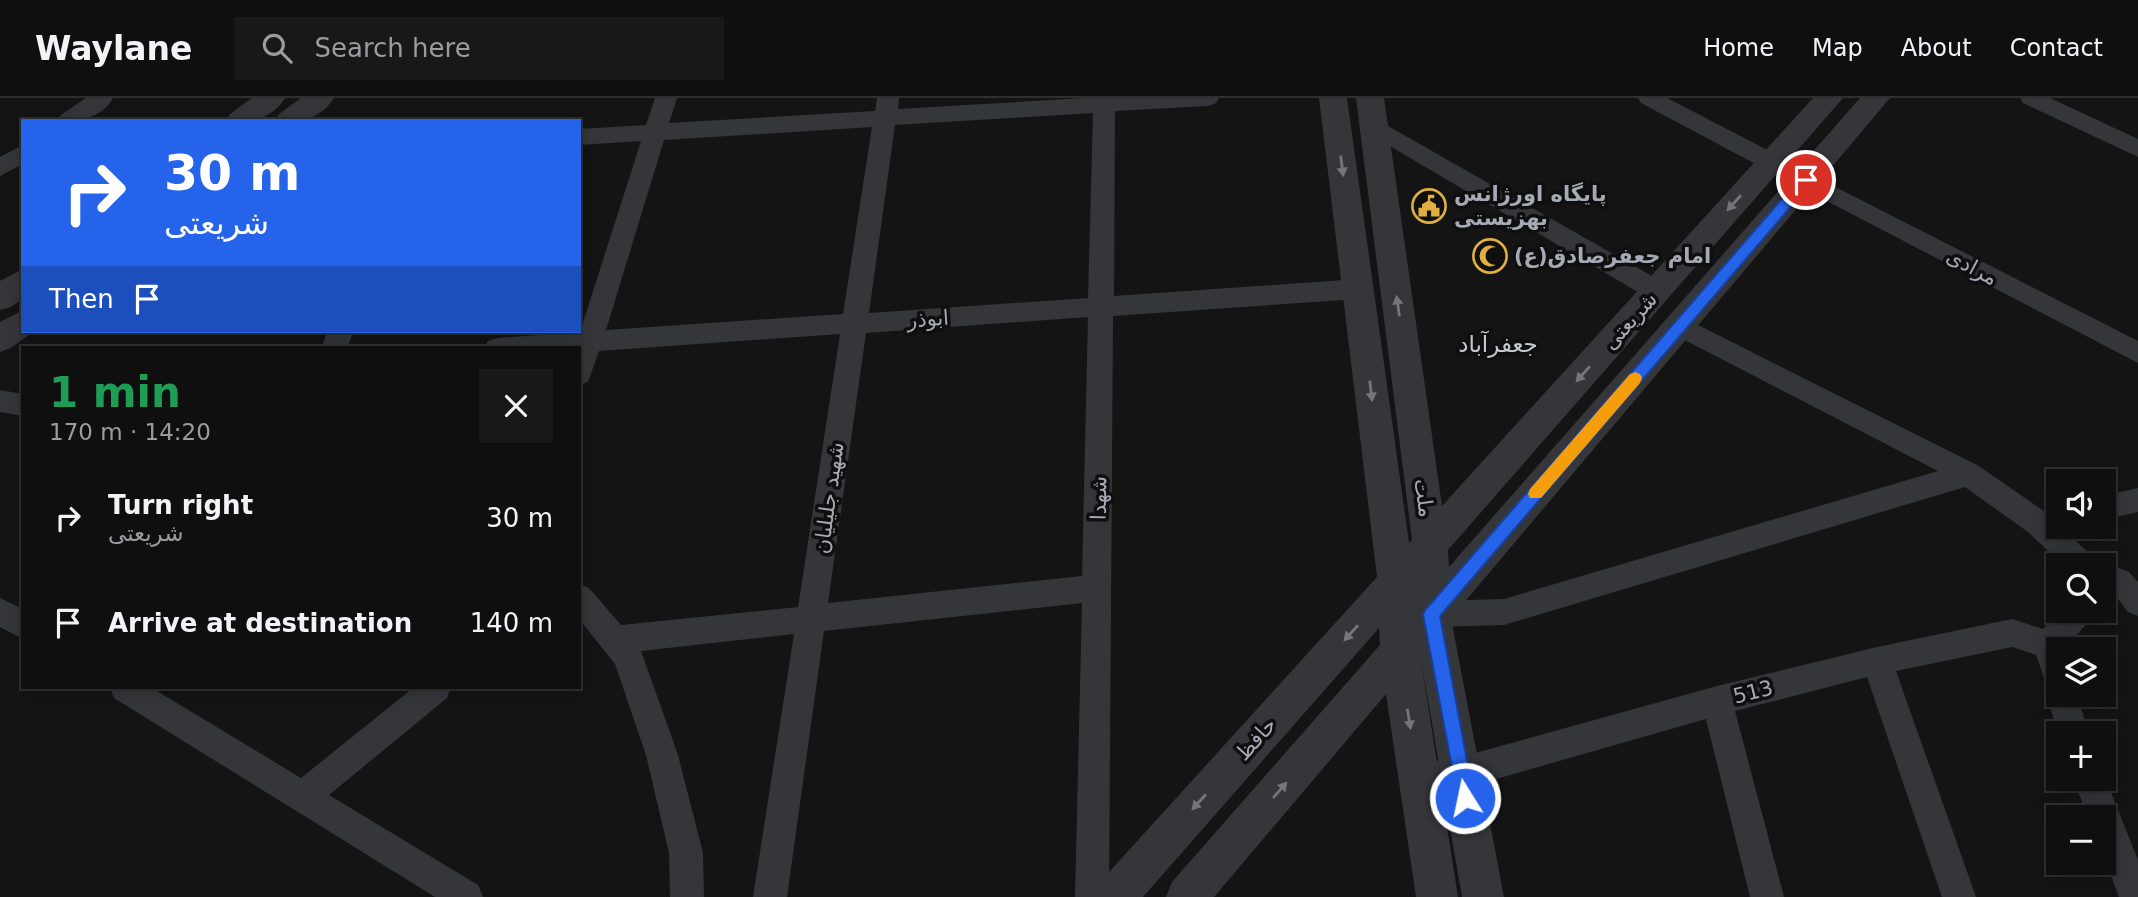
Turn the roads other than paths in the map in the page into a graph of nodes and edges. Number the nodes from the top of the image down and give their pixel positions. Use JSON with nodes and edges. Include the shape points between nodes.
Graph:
{"nodes":[{"id":1,"x":102,"y":98,"type":"edge"},
{"id":2,"x":271,"y":98,"type":"edge"},
{"id":3,"x":320,"y":98,"type":"edge"},
{"id":4,"x":666,"y":98,"type":"edge"},
{"id":5,"x":1208,"y":98,"type":"edge"},
{"id":6,"x":1334,"y":98,"type":"edge"},
{"id":7,"x":1648,"y":98,"type":"edge"},
{"id":8,"x":1829,"y":98,"type":"edge"},
{"id":9,"x":1876,"y":98,"type":"edge"},
{"id":10,"x":2031,"y":98,"type":"edge"},
{"id":11,"x":1104,"y":101,"type":"edge"},
{"id":12,"x":887,"y":108,"type":"edge"},
{"id":13,"x":1372,"y":112,"type":"edge"},
{"id":14,"x":72,"y":119,"type":"edge"},
{"id":15,"x":243,"y":119,"type":"edge"},
{"id":16,"x":292,"y":119,"type":"edge"},
{"id":17,"x":656,"y":132,"type":"junction"},
{"id":18,"x":581,"y":137,"type":"edge"},
{"id":19,"x":2138,"y":149,"type":"edge"},
{"id":20,"x":21,"y":154,"type":"edge"},
{"id":21,"x":1771,"y":162,"type":"junction"},
{"id":22,"x":0,"y":168,"type":"edge"},
{"id":23,"x":1806,"y":180,"type":"junction"},
{"id":24,"x":21,"y":282,"type":"edge"},
{"id":25,"x":1358,"y":289,"type":"junction"},
{"id":26,"x":1657,"y":291,"type":"junction"},
{"id":27,"x":0,"y":298,"type":"edge"},
{"id":28,"x":1102,"y":307,"type":"junction"},
{"id":29,"x":21,"y":323,"type":"edge"},
{"id":30,"x":855,"y":324,"type":"junction"},
{"id":31,"x":1680,"y":326,"type":"junction"},
{"id":32,"x":0,"y":339,"type":"edge"},
{"id":33,"x":590,"y":342,"type":"junction"},
{"id":34,"x":528,"y":346,"type":"edge"},
{"id":35,"x":2138,"y":354,"type":"edge"},
{"id":36,"x":581,"y":369,"type":"edge"},
{"id":37,"x":0,"y":401,"type":"edge"},
{"id":38,"x":21,"y":405,"type":"edge"},
{"id":39,"x":1969,"y":474,"type":"junction"},
{"id":40,"x":2138,"y":500,"type":"edge"},
{"id":41,"x":2116,"y":505,"type":"edge"},
{"id":42,"x":2046,"y":519,"type":"edge"},
{"id":43,"x":2062,"y":539,"type":"edge"},
{"id":44,"x":1430,"y":544,"type":"junction"},
{"id":45,"x":2073,"y":553,"type":"edge"},
{"id":46,"x":1396,"y":582,"type":"junction"},
{"id":47,"x":1097,"y":587,"type":"junction"},
{"id":48,"x":581,"y":599,"type":"edge"},
{"id":49,"x":0,"y":611,"type":"edge"},
{"id":50,"x":1432,"y":614,"type":"junction"},
{"id":51,"x":812,"y":617,"type":"junction"},
{"id":52,"x":2069,"y":623,"type":"edge"},
{"id":53,"x":21,"y":624,"type":"edge"},
{"id":54,"x":2056,"y":637,"type":"edge"},
{"id":55,"x":614,"y":640,"type":"junction"},
{"id":56,"x":2046,"y":644,"type":"edge"},
{"id":57,"x":1399,"y":651,"type":"junction"},
{"id":58,"x":1877,"y":661,"type":"junction"},
{"id":59,"x":127,"y":689,"type":"edge"},
{"id":60,"x":435,"y":689,"type":"edge"},
{"id":61,"x":1717,"y":701,"type":"junction"},
{"id":62,"x":1461,"y":773,"type":"junction"},
{"id":63,"x":1418,"y":774,"type":"junction"},
{"id":64,"x":2094,"y":791,"type":"edge"},
{"id":65,"x":302,"y":797,"type":"junction"},
{"id":66,"x":466,"y":897,"type":"edge"},
{"id":67,"x":687,"y":897,"type":"edge"},
{"id":68,"x":770,"y":897,"type":"edge"},
{"id":69,"x":1092,"y":897,"type":"edge"},
{"id":70,"x":1115,"y":897,"type":"edge"},
{"id":71,"x":1187,"y":897,"type":"edge"},
{"id":72,"x":1437,"y":897,"type":"edge"},
{"id":73,"x":1483,"y":897,"type":"edge"},
{"id":74,"x":1767,"y":897,"type":"edge"},
{"id":75,"x":1959,"y":897,"type":"edge"},
{"id":76,"x":2136,"y":897,"type":"edge"}],
"edges":[{"from":1,"to":14,"type":"street"},
{"from":2,"to":15,"type":"street"},
{"from":3,"to":16,"type":"street"},
{"from":4,"to":17,"type":"street"},
{"from":5,"to":11,"type":"street"},
{"from":6,"to":25,"type":"street","name":"ملت","one_way":true},
{"from":7,"to":21,"type":"street"},
{"from":8,"to":21,"type":"street","name":"شریعتی"},
{"from":9,"to":23,"type":"street","name":"شریعتی"},
{"from":10,"to":19,"type":"street"},
{"from":11,"to":12,"type":"street"},
{"from":11,"to":28,"type":"street","name":"شهدا"},
{"from":12,"to":17,"type":"street"},
{"from":12,"to":30,"type":"street","name":"شهید جلیلیان"},
{"from":13,"to":26,"type":"street"},
{"from":44,"to":13,"type":"street","name":"ملت","one_way":true},
{"from":17,"to":18,"type":"street"},
{"from":17,"to":33,"type":"street"},
{"from":20,"to":22,"type":"street"},
{"from":21,"to":26,"type":"street","name":"شریعتی","one_way":true},
{"from":23,"to":31,"type":"street","name":"شریعتی"},
{"from":23,"to":35,"type":"street","name":"مرادی"},
{"from":24,"to":27,"type":"street"},
{"from":25,"to":28,"type":"street","name":"ابوذر"},
{"from":25,"to":46,"type":"street","name":"ملت","one_way":true},
{"from":26,"to":44,"type":"street","name":"شریعتی","one_way":true},
{"from":28,"to":30,"type":"street","name":"ابوذر"},
{"from":28,"to":47,"type":"street","name":"شهدا"},
{"from":29,"to":32,"type":"street"},
{"from":30,"to":33,"type":"street","name":"ابوذر"},
{"from":30,"to":51,"type":"street","name":"شهید جلیلیان"},
{"from":31,"to":39,"type":"street"},
{"from":31,"to":50,"type":"street","name":"شریعتی"},
{"from":33,"to":34,"type":"street","name":"ابوذر"},
{"from":33,"to":36,"type":"street"},
{"from":37,"to":38,"type":"street"},
{"from":39,"to":42,"type":"street"},
{"from":39,"to":50,"type":"street","via":[[1504,612]]},
{"from":40,"to":41,"type":"street"},
{"from":43,"to":45,"type":"street"},
{"from":44,"to":46,"type":"street","name":"شریعتی"},
{"from":44,"to":50,"type":"street","name":"ملت"},
{"from":46,"to":57,"type":"street","name":"ملت"},
{"from":46,"to":70,"type":"street","name":"حافظ","one_way":true},
{"from":47,"to":51,"type":"street"},
{"from":47,"to":69,"type":"street","name":"شهدا"},
{"from":48,"to":55,"type":"street"},
{"from":49,"to":53,"type":"street"},
{"from":50,"to":57,"type":"street","name":"شریعتی"},
{"from":50,"to":62,"type":"street","name":"ملت"},
{"from":51,"to":55,"type":"street"},
{"from":51,"to":68,"type":"street","name":"شهید جلیلیان"},
{"from":52,"to":54,"type":"street"},
{"from":55,"to":67,"type":"street","via":[[628,656],[662,755],[686,853]]},
{"from":56,"to":58,"type":"street","name":"513","via":[[2012,633]]},
{"from":57,"to":63,"type":"street","name":"ملت","one_way":true},
{"from":71,"to":57,"type":"street","one_way":true},
{"from":58,"to":61,"type":"street","name":"513"},
{"from":58,"to":75,"type":"street"},
{"from":59,"to":65,"type":"street"},
{"from":60,"to":65,"type":"street"},
{"from":61,"to":62,"type":"street","name":"513"},
{"from":61,"to":74,"type":"street"},
{"from":62,"to":63,"type":"street","name":"513"},
{"from":62,"to":73,"type":"street","name":"ملت"},
{"from":63,"to":72,"type":"street","name":"ملت"},
{"from":64,"to":76,"type":"street"},
{"from":65,"to":66,"type":"street"}]}
